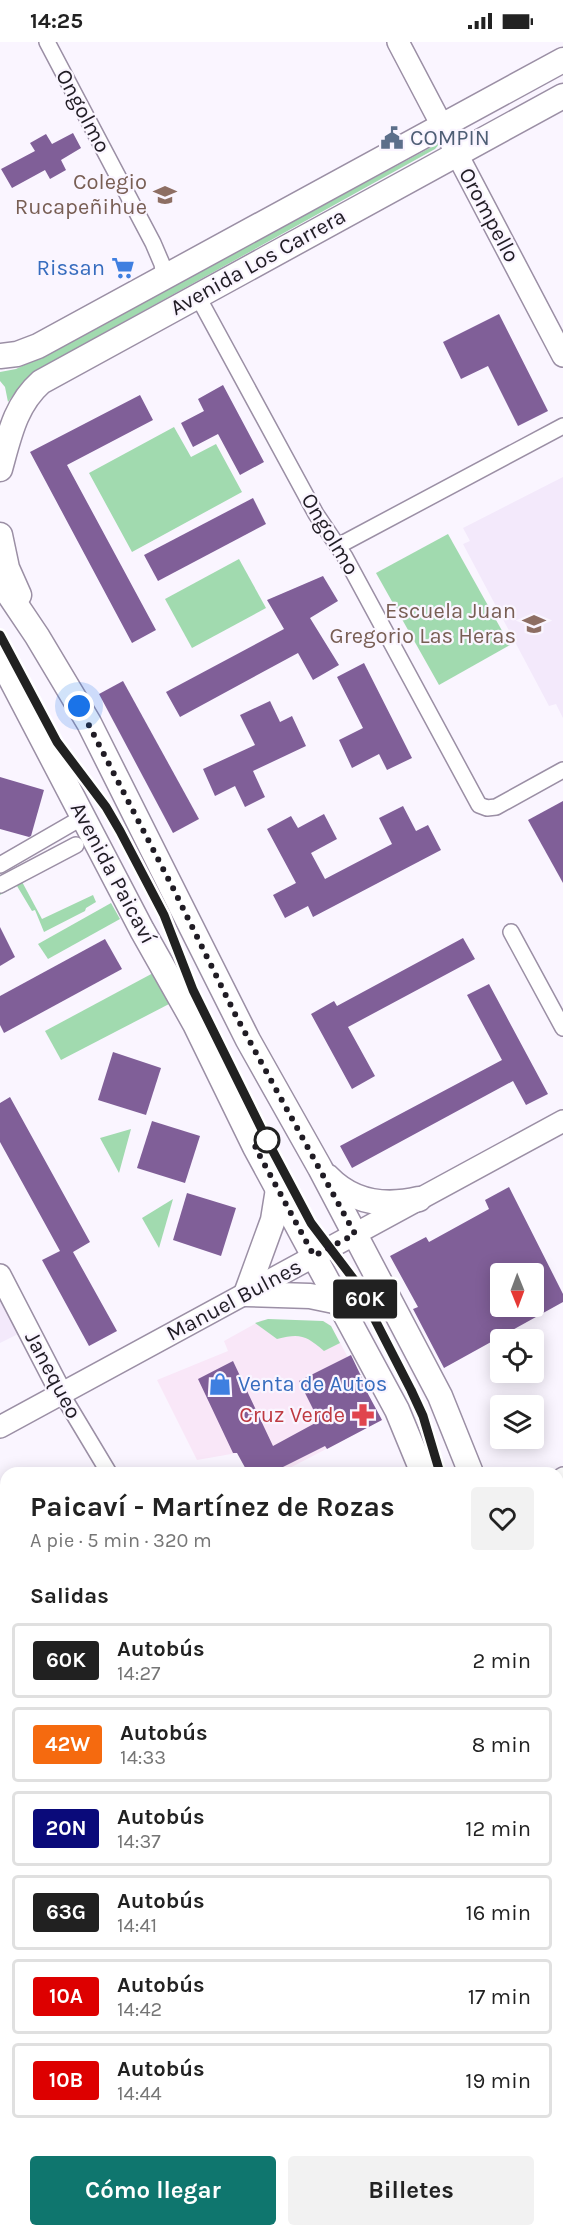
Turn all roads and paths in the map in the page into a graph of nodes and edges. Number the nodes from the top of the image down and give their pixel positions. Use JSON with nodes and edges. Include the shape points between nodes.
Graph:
{"nodes":[{"id":1,"x":47,"y":42,"type":"edge"},
{"id":2,"x":398,"y":42,"type":"edge"},
{"id":3,"x":563,"y":60,"type":"edge"},
{"id":4,"x":563,"y":96,"type":"edge"},
{"id":5,"x":442,"y":125,"type":"junction"},
{"id":6,"x":457,"y":153,"type":"junction"},
{"id":7,"x":164,"y":277,"type":"junction"},
{"id":8,"x":197,"y":295,"type":"junction"},
{"id":9,"x":0,"y":356,"type":"edge"},
{"id":10,"x":563,"y":356,"type":"edge"},
{"id":11,"x":0,"y":412,"type":"edge"},
{"id":12,"x":563,"y":426,"type":"edge"},
{"id":13,"x":3,"y":459,"type":"edge"},
{"id":14,"x":0,"y":535,"type":"edge"},
{"id":15,"x":338,"y":546,"type":"junction"},
{"id":16,"x":0,"y":581,"type":"edge"},
{"id":17,"x":37,"y":636,"type":"junction"},
{"id":18,"x":0,"y":658,"type":"edge"},
{"id":19,"x":563,"y":770,"type":"edge"},
{"id":20,"x":83,"y":817,"type":"junction"},
{"id":21,"x":76,"y":844,"type":"dead end"},
{"id":22,"x":0,"y":865,"type":"edge"},
{"id":23,"x":0,"y":885,"type":"edge"},
{"id":24,"x":511,"y":932,"type":"dead end"},
{"id":25,"x":563,"y":1028,"type":"edge"},
{"id":26,"x":563,"y":1121,"type":"edge"},
{"id":27,"x":320,"y":1168,"type":"junction"},
{"id":28,"x":278,"y":1189,"type":"junction"},
{"id":29,"x":419,"y":1199,"type":"junction"},
{"id":30,"x":355,"y":1234,"type":"junction"},
{"id":31,"x":314,"y":1256,"type":"junction"},
{"id":32,"x":0,"y":1275,"type":"edge"},
{"id":33,"x":246,"y":1294,"type":"junction"},
{"id":34,"x":339,"y":1302,"type":"junction"},
{"id":35,"x":61,"y":1393,"type":"junction"},
{"id":36,"x":0,"y":1427,"type":"edge"},
{"id":37,"x":105,"y":1467,"type":"edge"},
{"id":38,"x":421,"y":1467,"type":"edge"},
{"id":39,"x":469,"y":1467,"type":"edge"}],
"edges":[{"from":1,"to":7,"type":"street","name":"Ongolmo","via":[[153,243]]},
{"from":2,"to":5,"type":"main road","name":"Orompello"},
{"from":3,"to":5,"type":"main road","name":"Avenida Los Carrera"},
{"from":4,"to":6,"type":"main road","name":"Avenida Los Carrera"},
{"from":5,"to":6,"type":"main road","name":"Orompello"},
{"from":5,"to":7,"type":"main road","name":"Avenida Los Carrera"},
{"from":6,"to":8,"type":"main road","name":"Avenida Los Carrera"},
{"from":6,"to":10,"type":"main road","name":"Orompello"},
{"from":7,"to":9,"type":"main road","name":"Avenida Los Carrera","via":[[39,346]]},
{"from":8,"to":13,"type":"main road","name":"Avenida Los Carrera","via":[[41,382],[20,406]]},
{"from":8,"to":15,"type":"street","name":"Ongolmo","via":[[319,519]]},
{"from":11,"to":13,"type":"main road"},
{"from":12,"to":15,"type":"street"},
{"from":14,"to":17,"type":"main road","via":[[7,568]]},
{"from":15,"to":19,"type":"street","name":"Ongolmo","via":[[479,805],[496,807]]},
{"from":16,"to":17,"type":"main road","name":"Avenida Paicaví"},
{"from":17,"to":27,"type":"main road","name":"Avenida Paicaví","via":[[89,723],[237,1018]]},
{"from":18,"to":20,"type":"main road","name":"Avenida Paicaví"},
{"from":20,"to":22,"type":"street"},
{"from":20,"to":28,"type":"main road","name":"Avenida Paicaví","via":[[195,1024]]},
{"from":21,"to":23,"type":"street"},
{"from":24,"to":25,"type":"street"},
{"from":26,"to":29,"type":"main road","name":"Manuel Bulnes"},
{"from":27,"to":29,"type":"main road","via":[[344,1190],[361,1199],[393,1204]]},
{"from":27,"to":30,"type":"main road","name":"Avenida Paicaví"},
{"from":28,"to":31,"type":"main road","name":"Avenida Paicaví"},
{"from":28,"to":33,"type":"main road","via":[[273,1220]]},
{"from":29,"to":30,"type":"main road","name":"Manuel Bulnes"},
{"from":30,"to":31,"type":"main road","name":"Manuel Bulnes"},
{"from":30,"to":39,"type":"main road","name":"Avenida Paicaví","via":[[440,1396]]},
{"from":31,"to":33,"type":"main road","name":"Manuel Bulnes"},
{"from":31,"to":34,"type":"main road","name":"Avenida Paicaví"},
{"from":32,"to":35,"type":"main road","name":"Janequeo"},
{"from":33,"to":34,"type":"main road","via":[[310,1296]]},
{"from":33,"to":35,"type":"main road","name":"Manuel Bulnes"},
{"from":34,"to":38,"type":"main road","name":"Avenida Paicaví","via":[[397,1410]]},
{"from":35,"to":36,"type":"main road","name":"Manuel Bulnes"},
{"from":35,"to":37,"type":"street","name":"Janequeo"}]}
